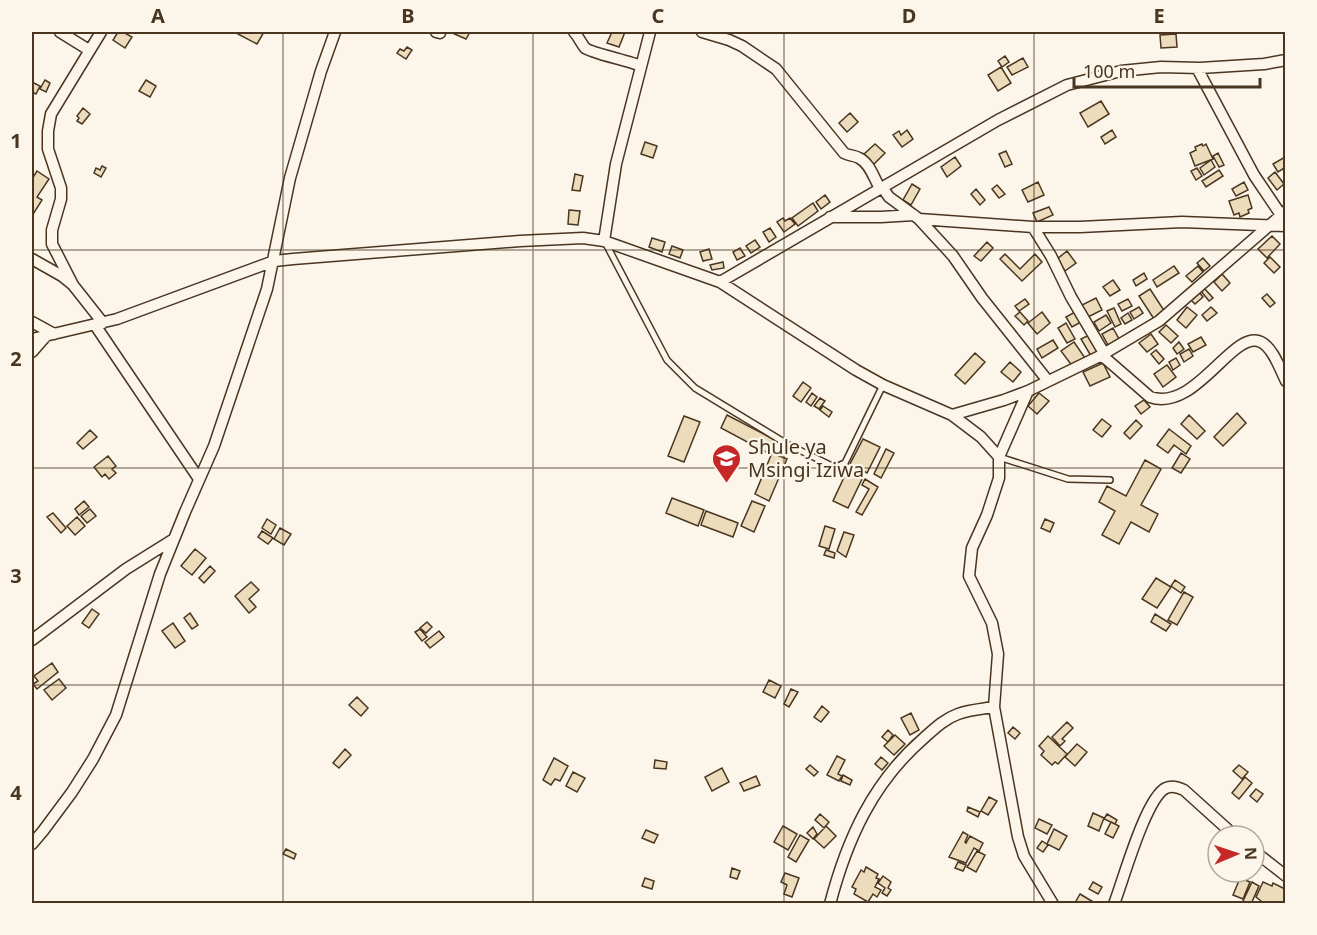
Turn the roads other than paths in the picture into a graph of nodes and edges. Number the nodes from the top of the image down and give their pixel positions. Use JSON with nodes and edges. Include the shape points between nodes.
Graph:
{"nodes":[{"id":1,"x":60,"y":32,"type":"edge"},
{"id":2,"x":101,"y":32,"type":"edge"},
{"id":3,"x":335,"y":32,"type":"edge"},
{"id":4,"x":574,"y":32,"type":"edge"},
{"id":5,"x":650,"y":32,"type":"edge"},
{"id":6,"x":702,"y":32,"type":"edge"},
{"id":7,"x":89,"y":50,"type":"junction"},
{"id":8,"x":1286,"y":60,"type":"edge"},
{"id":9,"x":641,"y":66,"type":"junction"},
{"id":10,"x":1197,"y":68,"type":"junction"},
{"id":11,"x":881,"y":188,"type":"junction"},
{"id":12,"x":830,"y":217,"type":"junction"},
{"id":13,"x":916,"y":217,"type":"junction"},
{"id":14,"x":1285,"y":218,"type":"edge"},
{"id":15,"x":1270,"y":225,"type":"junction"},
{"id":16,"x":1033,"y":227,"type":"junction"},
{"id":17,"x":604,"y":241,"type":"junction"},
{"id":18,"x":32,"y":259,"type":"edge"},
{"id":19,"x":274,"y":261,"type":"junction"},
{"id":20,"x":720,"y":282,"type":"junction"},
{"id":21,"x":73,"y":285,"type":"junction"},
{"id":22,"x":32,"y":322,"type":"edge"},
{"id":23,"x":99,"y":324,"type":"junction"},
{"id":24,"x":51,"y":335,"type":"junction"},
{"id":25,"x":32,"y":339,"type":"edge"},
{"id":26,"x":32,"y":352,"type":"edge"},
{"id":27,"x":1102,"y":354,"type":"junction"},
{"id":28,"x":1047,"y":381,"type":"junction"},
{"id":29,"x":1286,"y":381,"type":"edge"},
{"id":30,"x":883,"y":385,"type":"junction"},
{"id":31,"x":1028,"y":391,"type":"junction"},
{"id":32,"x":952,"y":415,"type":"junction"},
{"id":33,"x":999,"y":457,"type":"junction"},
{"id":34,"x":200,"y":478,"type":"junction"},
{"id":35,"x":1110,"y":480,"type":"dead end"},
{"id":36,"x":174,"y":539,"type":"junction"},
{"id":37,"x":32,"y":640,"type":"edge"},
{"id":38,"x":994,"y":707,"type":"junction"},
{"id":39,"x":1222,"y":824,"type":"edge"},
{"id":40,"x":32,"y":844,"type":"edge"},
{"id":41,"x":1266,"y":860,"type":"edge"},
{"id":42,"x":1286,"y":876,"type":"edge"},
{"id":43,"x":830,"y":903,"type":"edge"},
{"id":44,"x":1053,"y":903,"type":"edge"},
{"id":45,"x":1114,"y":903,"type":"edge"}],
"edges":[{"from":1,"to":7,"type":"street"},
{"from":2,"to":7,"type":"street"},
{"from":3,"to":19,"type":"street","via":[[290,178]]},
{"from":4,"to":9,"type":"street","via":[[590,51]]},
{"from":5,"to":9,"type":"street"},
{"from":6,"to":11,"type":"street","via":[[742,46],[776,69],[844,153],[857,156],[867,165]]},
{"from":7,"to":21,"type":"street","via":[[51,114],[48,131],[48,150],[62,188],[52,244]]},
{"from":8,"to":10,"type":"street"},
{"from":9,"to":17,"type":"street","via":[[616,164]]},
{"from":10,"to":11,"type":"street","via":[[1121,71],[1067,85]]},
{"from":10,"to":14,"type":"street","via":[[1254,175]]},
{"from":11,"to":12,"type":"street"},
{"from":11,"to":13,"type":"street"},
{"from":12,"to":13,"type":"street"},
{"from":12,"to":20,"type":"street"},
{"from":13,"to":16,"type":"street"},
{"from":13,"to":28,"type":"street","via":[[953,256]]},
{"from":14,"to":15,"type":"street"},
{"from":15,"to":16,"type":"street","via":[[1182,222]]},
{"from":15,"to":27,"type":"street","via":[[1159,321]]},
{"from":16,"to":27,"type":"street"},
{"from":17,"to":19,"type":"street","via":[[520,241]]},
{"from":17,"to":20,"type":"street"},
{"from":17,"to":30,"type":"lane","via":[[675,369],[695,388],[788,444],[830,465],[845,463]]},
{"from":18,"to":21,"type":"street"},
{"from":19,"to":23,"type":"street"},
{"from":19,"to":34,"type":"street","via":[[220,431]]},
{"from":20,"to":30,"type":"street"},
{"from":21,"to":23,"type":"street"},
{"from":22,"to":24,"type":"street"},
{"from":23,"to":24,"type":"street"},
{"from":23,"to":34,"type":"street"},
{"from":24,"to":25,"type":"street"},
{"from":24,"to":26,"type":"street"},
{"from":27,"to":28,"type":"street"},
{"from":27,"to":29,"type":"street","via":[[1150,397],[1158,399],[1170,399],[1193,386],[1251,340],[1268,348]]},
{"from":28,"to":31,"type":"street"},
{"from":30,"to":32,"type":"street"},
{"from":31,"to":32,"type":"street"},
{"from":31,"to":33,"type":"street"},
{"from":32,"to":33,"type":"street"},
{"from":33,"to":35,"type":"lane","via":[[1068,479]]},
{"from":33,"to":38,"type":"street","via":[[999,478],[969,564],[969,576],[992,623],[998,654]]},
{"from":34,"to":36,"type":"street"},
{"from":36,"to":37,"type":"street","via":[[126,569]]},
{"from":36,"to":40,"type":"street","via":[[116,715],[72,792]]},
{"from":38,"to":43,"type":"street","via":[[943,722],[910,750],[885,779],[858,821]]},
{"from":38,"to":44,"type":"street","via":[[1018,837],[1024,856]]},
{"from":39,"to":45,"type":"street","via":[[1184,790],[1166,788],[1153,801],[1144,819]]},
{"from":41,"to":42,"type":"street"}]}
